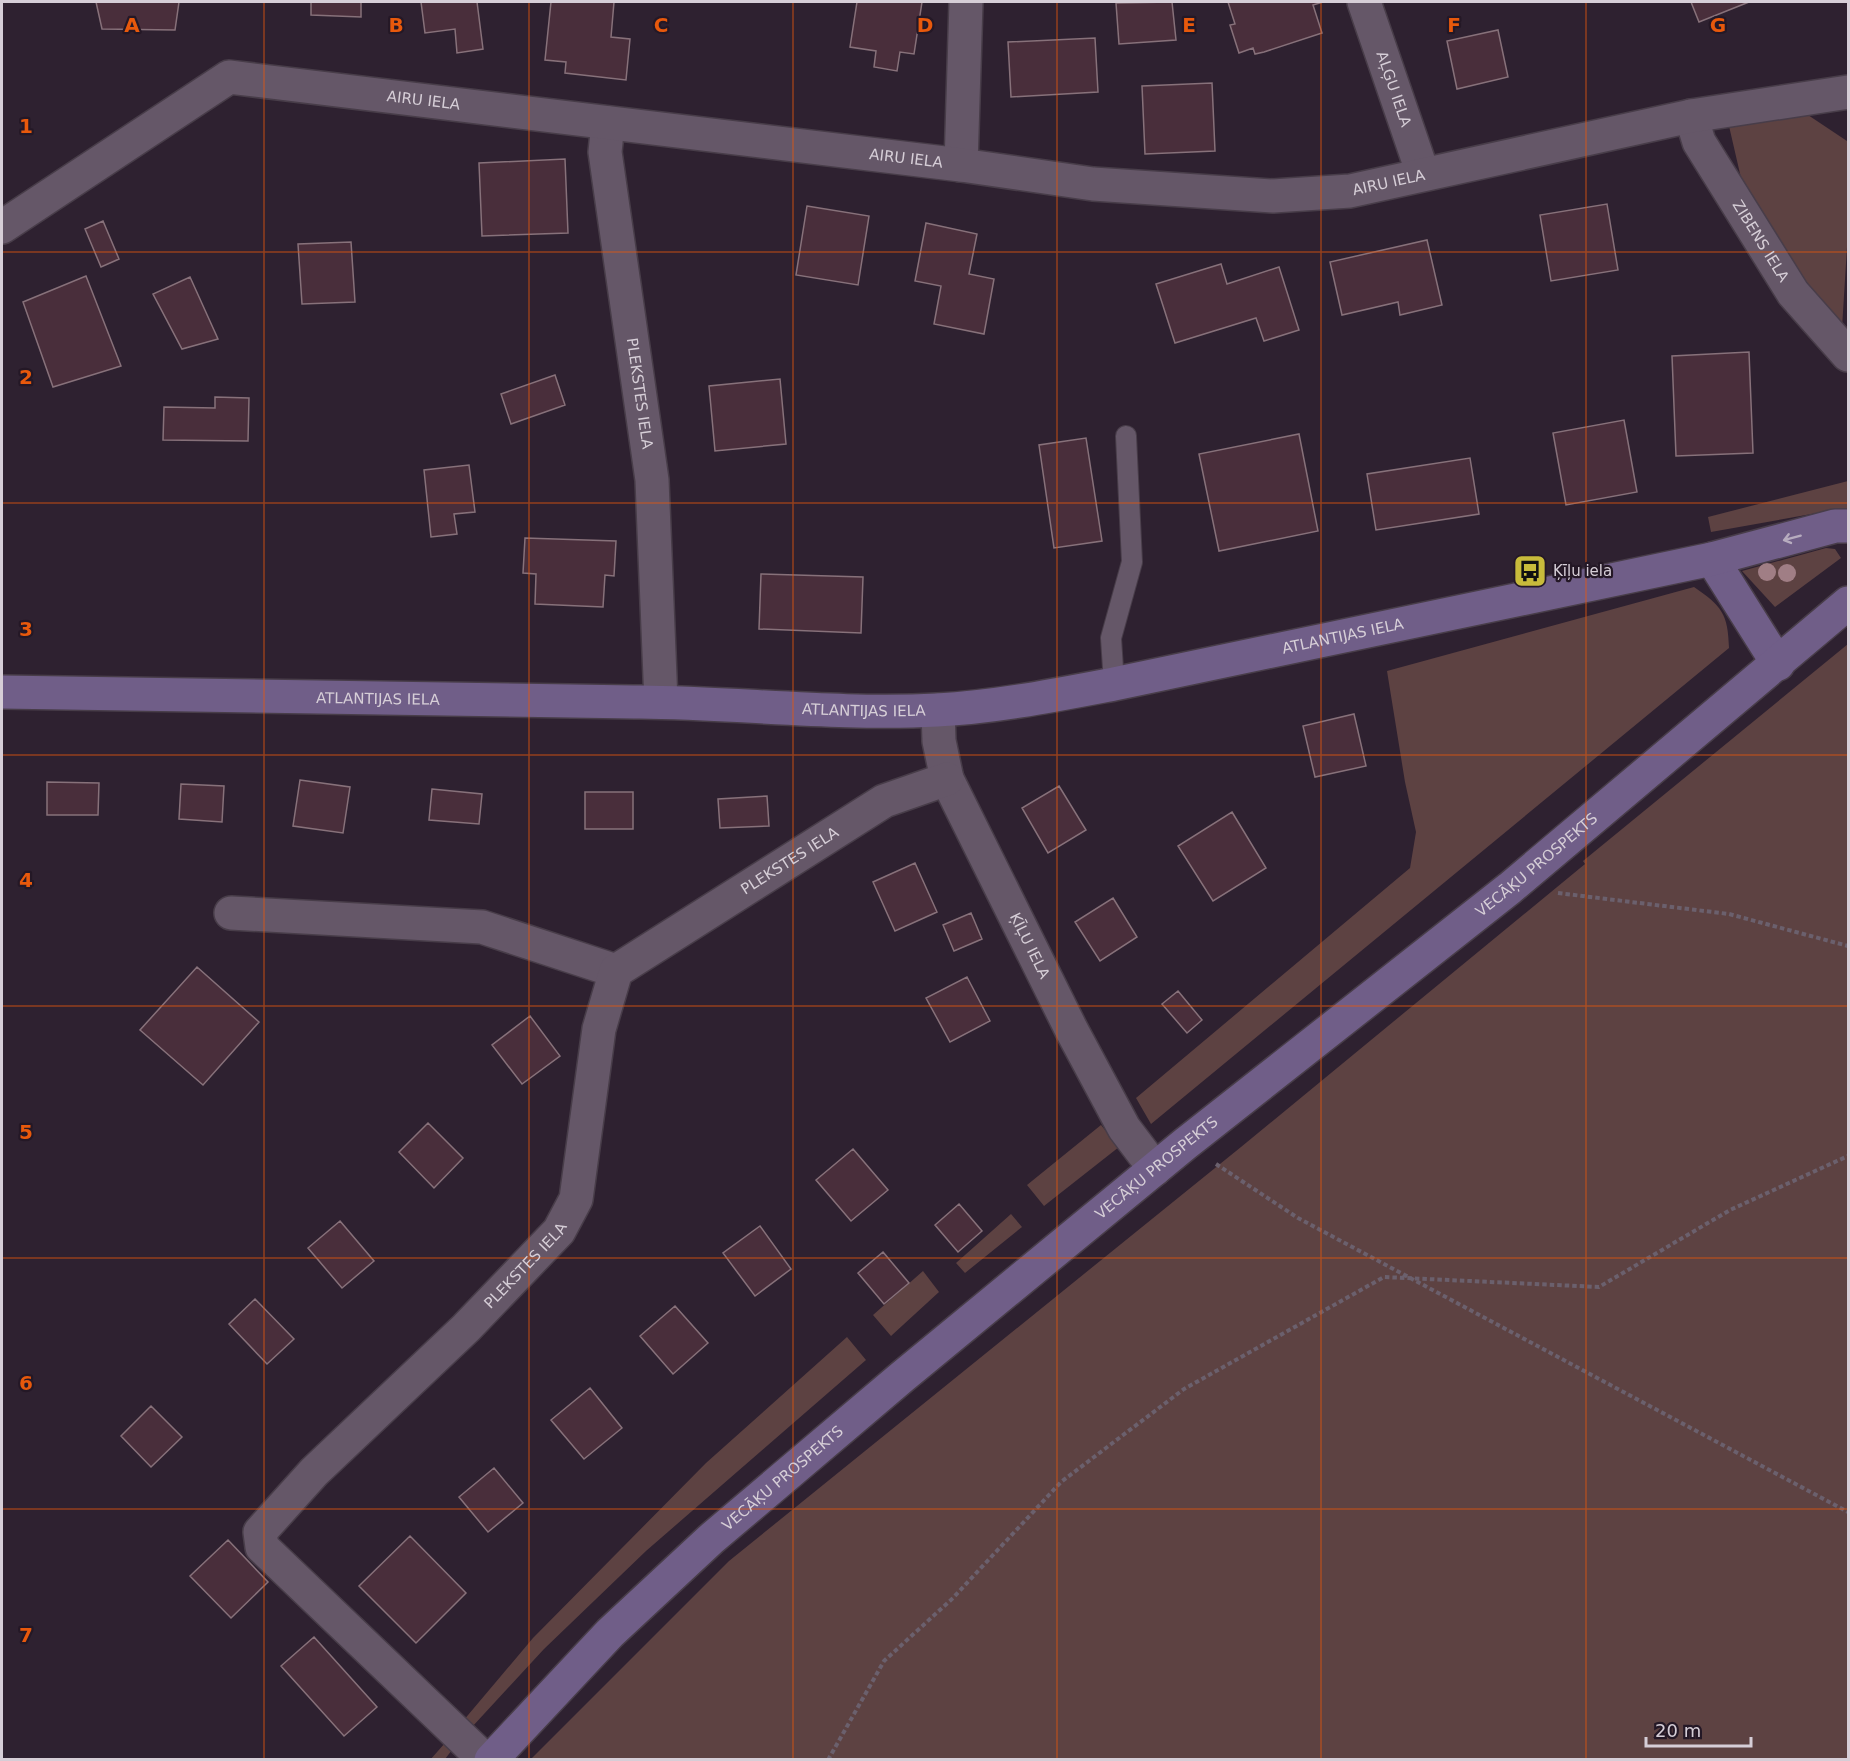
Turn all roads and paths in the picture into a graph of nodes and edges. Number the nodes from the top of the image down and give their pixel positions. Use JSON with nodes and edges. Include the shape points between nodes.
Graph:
{"nodes":[{"id":1,"x":966,"y":2,"type":"edge"},
{"id":2,"x":1364,"y":2,"type":"edge"},
{"id":3,"x":1848,"y":92,"type":"edge"},
{"id":4,"x":1691,"y":116,"type":"junction"},
{"id":5,"x":608,"y":123,"type":"junction"},
{"id":6,"x":961,"y":165,"type":"junction"},
{"id":7,"x":1423,"y":174,"type":"junction"},
{"id":8,"x":2,"y":227,"type":"edge"},
{"id":9,"x":1848,"y":349,"type":"edge"},
{"id":10,"x":1126,"y":436,"type":"dead end"},
{"id":11,"x":1848,"y":526,"type":"edge"},
{"id":12,"x":1712,"y":559,"type":"junction"},
{"id":13,"x":1848,"y":603,"type":"edge"},
{"id":14,"x":1778,"y":664,"type":"junction"},
{"id":15,"x":1114,"y":684,"type":"junction"},
{"id":16,"x":2,"y":692,"type":"edge"},
{"id":17,"x":661,"y":702,"type":"junction"},
{"id":18,"x":938,"y":710,"type":"junction"},
{"id":19,"x":947,"y":779,"type":"junction"},
{"id":20,"x":1510,"y":888,"type":"junction"},
{"id":21,"x":231,"y":913,"type":"dead end"},
{"id":22,"x":1848,"y":946,"type":"edge"},
{"id":23,"x":616,"y":971,"type":"junction"},
{"id":24,"x":1185,"y":1144,"type":"junction"},
{"id":25,"x":1848,"y":1156,"type":"edge"},
{"id":26,"x":1155,"y":1169,"type":"junction"},
{"id":27,"x":1410,"y":1278,"type":"junction"},
{"id":28,"x":1848,"y":1512,"type":"edge"},
{"id":29,"x":485,"y":1760,"type":"edge"},
{"id":30,"x":491,"y":1760,"type":"edge"},
{"id":31,"x":828,"y":1760,"type":"edge"}],
"edges":[{"from":1,"to":6,"type":"street"},
{"from":2,"to":7,"type":"street","name":"AĻĢU IELA"},
{"from":3,"to":4,"type":"street","name":"AIRU IELA"},
{"from":4,"to":7,"type":"street","name":"AIRU IELA"},
{"from":4,"to":9,"type":"street","name":"ZIBENS IELA","via":[[1699,142],[1793,293]]},
{"from":5,"to":6,"type":"street","name":"AIRU IELA"},
{"from":5,"to":8,"type":"street","name":"AIRU IELA","via":[[229,77]]},
{"from":5,"to":17,"type":"street","name":"PLEKSTES IELA","via":[[605,152],[652,480]]},
{"from":6,"to":7,"type":"street","name":"AIRU IELA","via":[[1093,184],[1273,196],[1350,191]]},
{"from":10,"to":15,"type":"lane","via":[[1132,562],[1111,638]]},
{"from":11,"to":12,"type":"main road","name":"ATLANTIJAS IELA","one_way":true,"via":[[1835,526]]},
{"from":12,"to":14,"type":"main road"},
{"from":12,"to":15,"type":"main road","name":"ATLANTIJAS IELA"},
{"from":13,"to":14,"type":"main road","name":"VECĀĶU PROSPEKTS"},
{"from":14,"to":20,"type":"main road","name":"VECĀĶU PROSPEKTS"},
{"from":15,"to":18,"type":"main road","name":"ATLANTIJAS IELA","via":[[1029,700]]},
{"from":16,"to":17,"type":"main road","name":"ATLANTIJAS IELA"},
{"from":17,"to":18,"type":"main road","name":"ATLANTIJAS IELA"},
{"from":18,"to":19,"type":"street","name":"ĶĪĻU IELA","via":[[939,741]]},
{"from":19,"to":23,"type":"street","name":"PLEKSTES IELA","via":[[884,801]]},
{"from":19,"to":26,"type":"street","name":"ĶĪĻU IELA","via":[[1097,1079],[1124,1128]]},
{"from":20,"to":22,"type":"path","via":[[1729,914]]},
{"from":20,"to":24,"type":"main road","name":"VECĀĶU PROSPEKTS"},
{"from":21,"to":23,"type":"street","via":[[482,927]]},
{"from":23,"to":29,"type":"street","name":"PLEKSTES IELA","via":[[599,1029],[576,1199],[559,1231],[466,1328],[314,1472],[260,1532],[262,1547]]},
{"from":24,"to":26,"type":"main road","name":"VECĀĶU PROSPEKTS"},
{"from":24,"to":27,"type":"path","via":[[1298,1218]]},
{"from":25,"to":27,"type":"path","via":[[1730,1210],[1599,1287]]},
{"from":26,"to":30,"type":"main road","name":"VECĀĶU PROSPEKTS","via":[[711,1539],[610,1633]]},
{"from":27,"to":28,"type":"path"},
{"from":27,"to":31,"type":"path","via":[[1384,1277],[1184,1389],[1060,1482],[953,1598],[884,1661]]}]}
